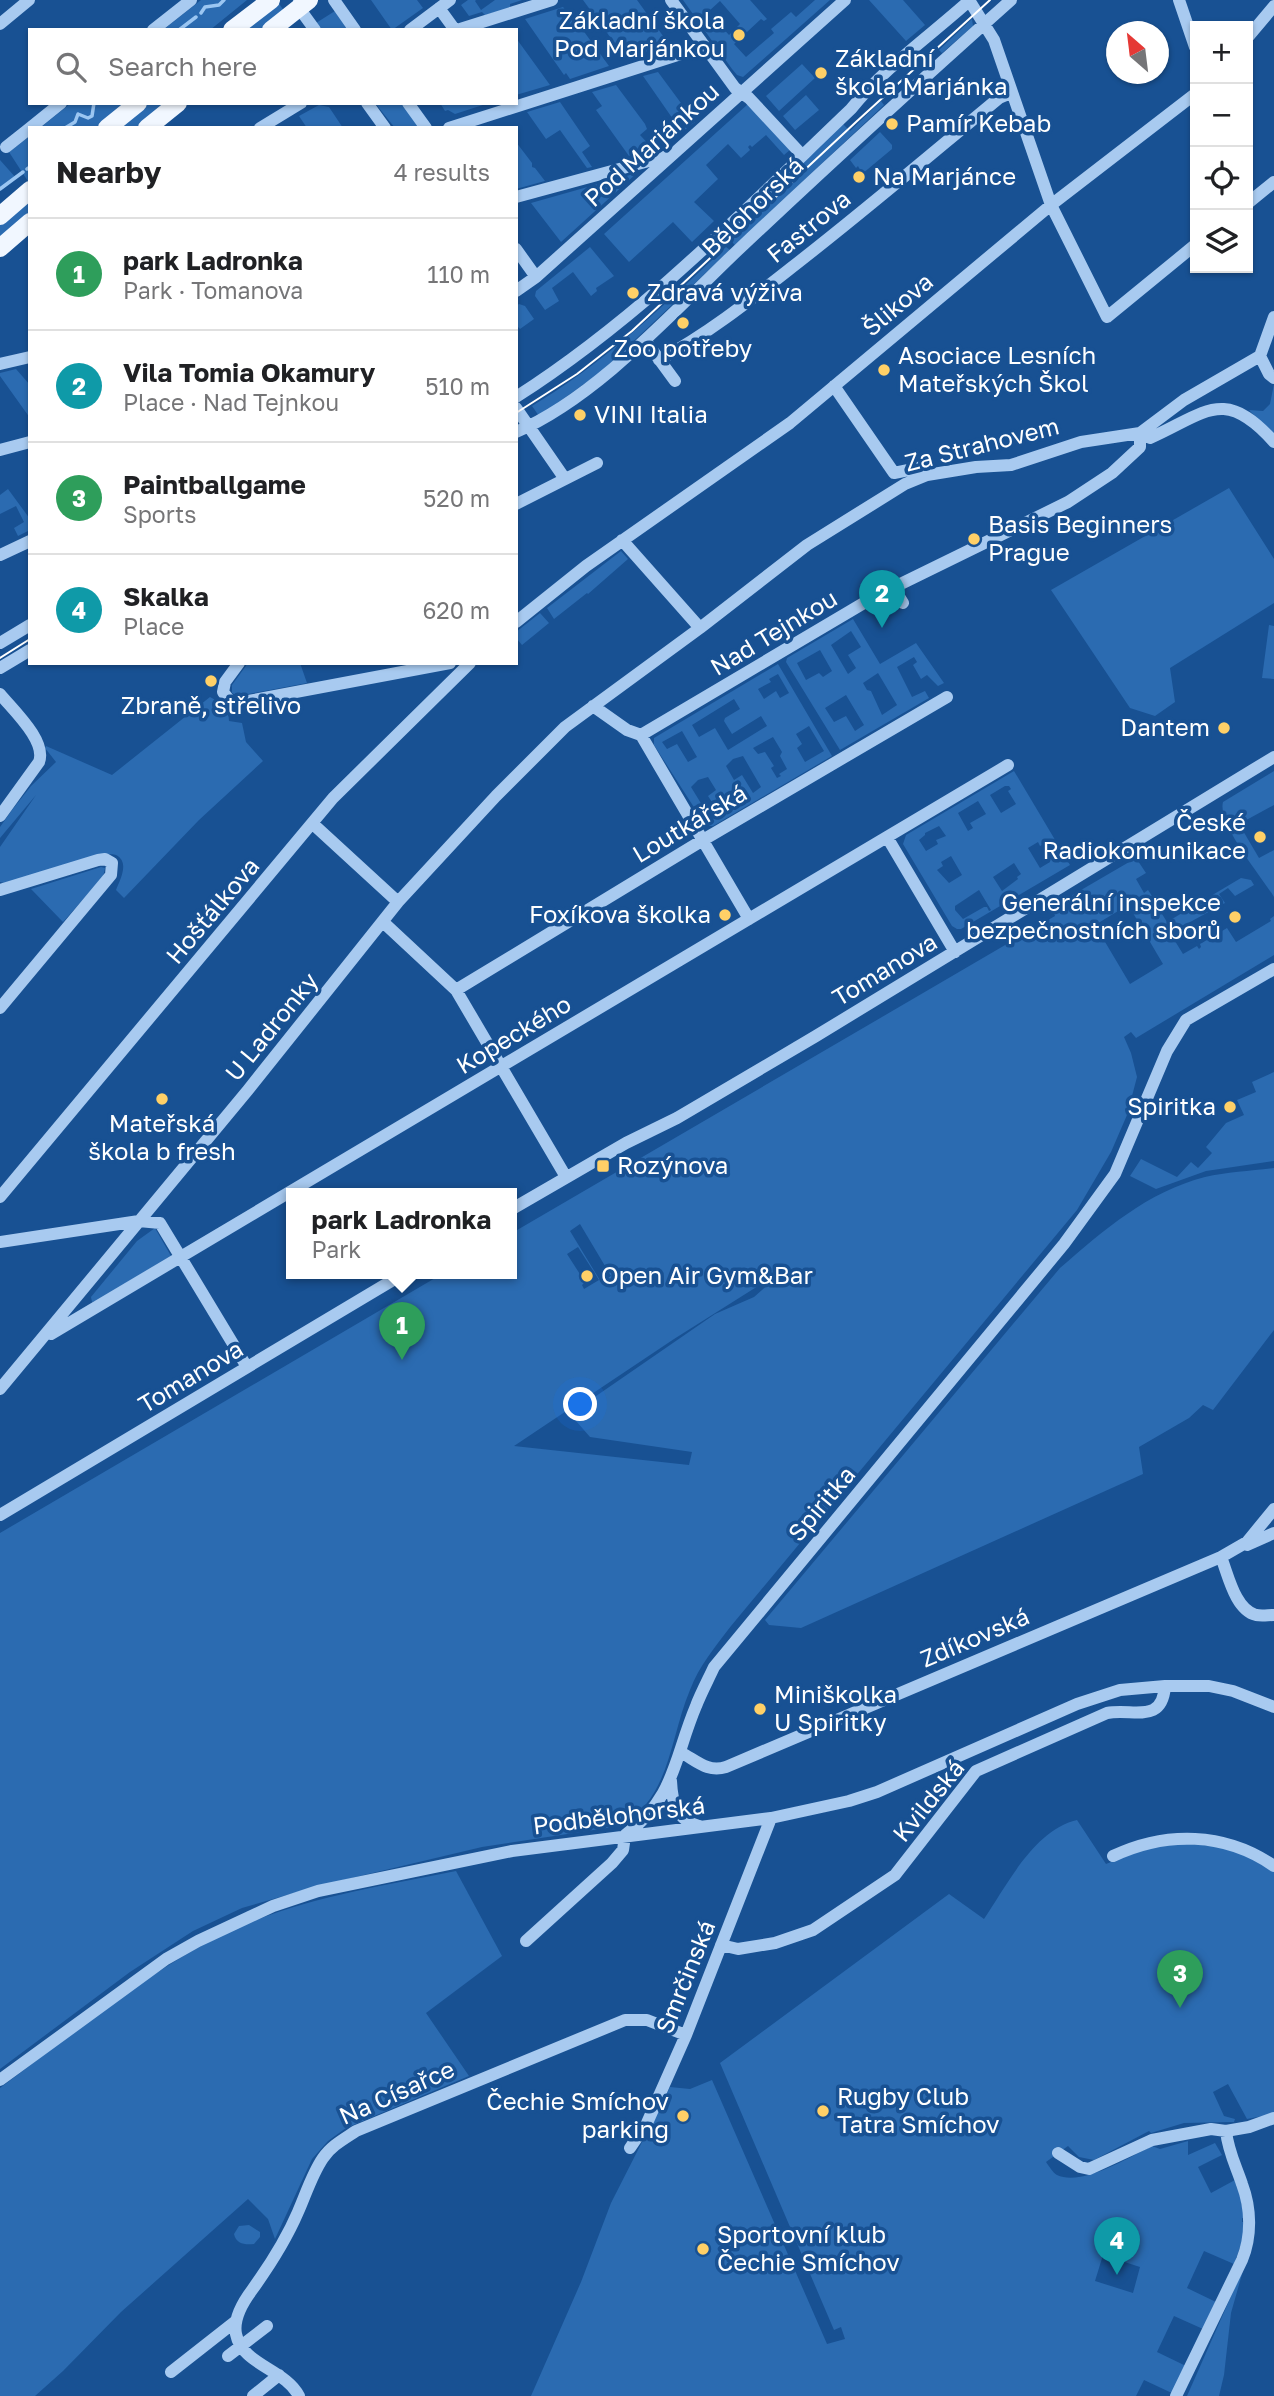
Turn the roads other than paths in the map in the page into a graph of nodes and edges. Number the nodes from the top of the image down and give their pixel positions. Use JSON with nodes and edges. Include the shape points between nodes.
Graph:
{"nodes":[{"id":1,"x":29,"y":0,"type":"edge"},
{"id":2,"x":191,"y":0,"type":"edge"},
{"id":3,"x":271,"y":0,"type":"edge"},
{"id":4,"x":334,"y":0,"type":"edge"},
{"id":5,"x":552,"y":0,"type":"edge"},
{"id":6,"x":671,"y":0,"type":"edge"},
{"id":7,"x":845,"y":0,"type":"edge"},
{"id":8,"x":970,"y":0,"type":"edge"},
{"id":9,"x":1011,"y":0,"type":"edge"},
{"id":10,"x":1179,"y":0,"type":"edge"},
{"id":11,"x":302,"y":3,"type":"edge"},
{"id":12,"x":445,"y":4,"type":"edge"},
{"id":13,"x":1274,"y":6,"type":"edge"},
{"id":14,"x":985,"y":23,"type":"junction"},
{"id":15,"x":0,"y":24,"type":"edge"},
{"id":16,"x":156,"y":28,"type":"edge"},
{"id":17,"x":235,"y":28,"type":"edge"},
{"id":18,"x":273,"y":28,"type":"edge"},
{"id":19,"x":314,"y":28,"type":"edge"},
{"id":20,"x":354,"y":28,"type":"edge"},
{"id":21,"x":413,"y":28,"type":"edge"},
{"id":22,"x":455,"y":28,"type":"edge"},
{"id":23,"x":462,"y":28,"type":"edge"},
{"id":24,"x":1253,"y":31,"type":"edge"},
{"id":25,"x":1190,"y":32,"type":"edge"},
{"id":26,"x":701,"y":44,"type":"junction"},
{"id":27,"x":742,"y":93,"type":"junction"},
{"id":28,"x":1011,"y":93,"type":"junction"},
{"id":29,"x":1190,"y":98,"type":"edge"},
{"id":30,"x":59,"y":105,"type":"edge"},
{"id":31,"x":136,"y":105,"type":"edge"},
{"id":32,"x":175,"y":105,"type":"edge"},
{"id":33,"x":297,"y":105,"type":"edge"},
{"id":34,"x":368,"y":105,"type":"edge"},
{"id":35,"x":409,"y":105,"type":"edge"},
{"id":36,"x":32,"y":126,"type":"edge"},
{"id":37,"x":109,"y":126,"type":"edge"},
{"id":38,"x":149,"y":126,"type":"edge"},
{"id":39,"x":263,"y":126,"type":"edge"},
{"id":40,"x":384,"y":126,"type":"edge"},
{"id":41,"x":425,"y":126,"type":"edge"},
{"id":42,"x":455,"y":126,"type":"edge"},
{"id":43,"x":28,"y":130,"type":"edge"},
{"id":44,"x":6,"y":147,"type":"dead end"},
{"id":45,"x":673,"y":155,"type":"junction"},
{"id":46,"x":802,"y":155,"type":"junction"},
{"id":47,"x":1274,"y":182,"type":"edge"},
{"id":48,"x":28,"y":192,"type":"edge"},
{"id":49,"x":518,"y":196,"type":"edge"},
{"id":50,"x":1253,"y":196,"type":"edge"},
{"id":51,"x":1051,"y":205,"type":"junction"},
{"id":52,"x":0,"y":216,"type":"edge"},
{"id":53,"x":28,"y":224,"type":"edge"},
{"id":54,"x":0,"y":248,"type":"edge"},
{"id":55,"x":1190,"y":249,"type":"edge"},
{"id":56,"x":518,"y":251,"type":"edge"},
{"id":57,"x":536,"y":277,"type":"junction"},
{"id":58,"x":518,"y":290,"type":"edge"},
{"id":59,"x":1274,"y":317,"type":"edge"},
{"id":60,"x":645,"y":340,"type":"junction"},
{"id":61,"x":1260,"y":356,"type":"junction"},
{"id":62,"x":28,"y":357,"type":"edge"},
{"id":63,"x":659,"y":360,"type":"junction"},
{"id":64,"x":0,"y":364,"type":"edge"},
{"id":65,"x":1274,"y":378,"type":"edge"},
{"id":66,"x":675,"y":382,"type":"dead end"},
{"id":67,"x":834,"y":386,"type":"junction"},
{"id":68,"x":518,"y":396,"type":"edge"},
{"id":69,"x":522,"y":430,"type":"edge"},
{"id":70,"x":1140,"y":433,"type":"junction"},
{"id":71,"x":1274,"y":442,"type":"edge"},
{"id":72,"x":25,"y":443,"type":"edge"},
{"id":73,"x":0,"y":450,"type":"edge"},
{"id":74,"x":597,"y":463,"type":"dead end"},
{"id":75,"x":928,"y":475,"type":"junction"},
{"id":76,"x":565,"y":479,"type":"junction"},
{"id":77,"x":518,"y":503,"type":"edge"},
{"id":78,"x":622,"y":540,"type":"junction"},
{"id":79,"x":28,"y":542,"type":"edge"},
{"id":80,"x":0,"y":555,"type":"edge"},
{"id":81,"x":893,"y":587,"type":"junction"},
{"id":82,"x":903,"y":603,"type":"dead end"},
{"id":83,"x":518,"y":620,"type":"edge"},
{"id":84,"x":28,"y":626,"type":"edge"},
{"id":85,"x":699,"y":628,"type":"junction"},
{"id":86,"x":0,"y":643,"type":"edge"},
{"id":87,"x":28,"y":651,"type":"edge"},
{"id":88,"x":238,"y":665,"type":"edge"},
{"id":89,"x":439,"y":665,"type":"edge"},
{"id":90,"x":468,"y":665,"type":"edge"},
{"id":91,"x":0,"y":668,"type":"edge"},
{"id":92,"x":0,"y":694,"type":"edge"},
{"id":93,"x":947,"y":697,"type":"dead end"},
{"id":94,"x":593,"y":706,"type":"junction"},
{"id":95,"x":641,"y":735,"type":"junction"},
{"id":96,"x":1274,"y":757,"type":"edge"},
{"id":97,"x":1008,"y":765,"type":"dead end"},
{"id":98,"x":0,"y":816,"type":"edge"},
{"id":99,"x":313,"y":824,"type":"junction"},
{"id":100,"x":887,"y":836,"type":"junction"},
{"id":101,"x":703,"y":840,"type":"junction"},
{"id":102,"x":0,"y":890,"type":"edge"},
{"id":103,"x":398,"y":902,"type":"junction"},
{"id":104,"x":749,"y":919,"type":"junction"},
{"id":105,"x":383,"y":922,"type":"junction"},
{"id":106,"x":956,"y":952,"type":"junction"},
{"id":107,"x":1274,"y":969,"type":"edge"},
{"id":108,"x":457,"y":990,"type":"junction"},
{"id":109,"x":0,"y":1008,"type":"edge"},
{"id":110,"x":502,"y":1068,"type":"junction"},
{"id":111,"x":566,"y":1177,"type":"junction"},
{"id":112,"x":299,"y":1188,"type":"edge"},
{"id":113,"x":286,"y":1196,"type":"edge"},
{"id":114,"x":0,"y":1197,"type":"edge"},
{"id":115,"x":517,"y":1206,"type":"edge"},
{"id":116,"x":139,"y":1221,"type":"junction"},
{"id":117,"x":0,"y":1242,"type":"edge"},
{"id":118,"x":181,"y":1258,"type":"junction"},
{"id":119,"x":395,"y":1279,"type":"edge"},
{"id":120,"x":41,"y":1339,"type":"junction"},
{"id":121,"x":247,"y":1367,"type":"junction"},
{"id":122,"x":0,"y":1390,"type":"edge"},
{"id":123,"x":1274,"y":1509,"type":"edge"},
{"id":124,"x":0,"y":1515,"type":"edge"},
{"id":125,"x":1274,"y":1533,"type":"edge"},
{"id":126,"x":1221,"y":1557,"type":"junction"},
{"id":127,"x":1274,"y":1615,"type":"edge"},
{"id":128,"x":1165,"y":1686,"type":"junction"},
{"id":129,"x":1274,"y":1707,"type":"edge"},
{"id":130,"x":680,"y":1752,"type":"junction"},
{"id":131,"x":671,"y":1780,"type":"junction"},
{"id":132,"x":679,"y":1815,"type":"junction"},
{"id":133,"x":771,"y":1818,"type":"junction"},
{"id":134,"x":703,"y":1827,"type":"junction"},
{"id":135,"x":673,"y":1830,"type":"junction"},
{"id":136,"x":625,"y":1836,"type":"junction"},
{"id":137,"x":1113,"y":1856,"type":"dead end"},
{"id":138,"x":1274,"y":1866,"type":"edge"},
{"id":139,"x":526,"y":1941,"type":"dead end"},
{"id":140,"x":721,"y":1945,"type":"junction"},
{"id":141,"x":686,"y":2035,"type":"junction"},
{"id":142,"x":0,"y":2080,"type":"edge"},
{"id":143,"x":1274,"y":2118,"type":"edge"},
{"id":144,"x":1226,"y":2131,"type":"junction"},
{"id":145,"x":630,"y":2148,"type":"dead end"},
{"id":146,"x":1058,"y":2152,"type":"dead end"},
{"id":147,"x":236,"y":2320,"type":"junction"},
{"id":148,"x":267,"y":2326,"type":"dead end"},
{"id":149,"x":240,"y":2346,"type":"junction"},
{"id":150,"x":228,"y":2356,"type":"dead end"},
{"id":151,"x":171,"y":2372,"type":"dead end"},
{"id":152,"x":279,"y":2375,"type":"junction"},
{"id":153,"x":253,"y":2396,"type":"edge"},
{"id":154,"x":299,"y":2396,"type":"edge"},
{"id":155,"x":1176,"y":2396,"type":"edge"}],
"edges":[{"from":1,"to":15,"type":"street"},
{"from":2,"to":16,"type":"street"},
{"from":3,"to":17,"type":"main road"},
{"from":4,"to":20,"type":"street"},
{"from":5,"to":23,"type":"street"},
{"from":6,"to":26,"type":"street"},
{"from":7,"to":27,"type":"street","name":"Pod Marjánkou"},
{"from":8,"to":14,"type":"street"},
{"from":8,"to":46,"type":"street","name":"Bělohorská"},
{"from":9,"to":14,"type":"street","name":"Bělohorská"},
{"from":10,"to":25,"type":"street"},
{"from":11,"to":18,"type":"main road"},
{"from":11,"to":19,"type":"street"},
{"from":12,"to":21,"type":"street"},
{"from":12,"to":22,"type":"street"},
{"from":13,"to":24,"type":"street"},
{"from":14,"to":28,"type":"street"},
{"from":14,"to":60,"type":"street","name":"Bělohorská"},
{"from":26,"to":27,"type":"street"},
{"from":26,"to":42,"type":"street"},
{"from":27,"to":45,"type":"street","name":"Pod Marjánkou"},
{"from":27,"to":46,"type":"street"},
{"from":28,"to":51,"type":"street"},
{"from":28,"to":63,"type":"street","name":"Fastrova","via":[[999,98],[762,291]]},
{"from":29,"to":51,"type":"street","name":"Šlikova"},
{"from":30,"to":36,"type":"street"},
{"from":31,"to":37,"type":"main road"},
{"from":32,"to":38,"type":"main road"},
{"from":33,"to":39,"type":"street"},
{"from":34,"to":40,"type":"street"},
{"from":35,"to":41,"type":"street"},
{"from":43,"to":44,"type":"street"},
{"from":45,"to":49,"type":"street"},
{"from":45,"to":57,"type":"street","name":"Pod Marjánkou"},
{"from":46,"to":68,"type":"street","name":"Bělohorská","via":[[623,321]]},
{"from":47,"to":50,"type":"street"},
{"from":48,"to":52,"type":"main road"},
{"from":51,"to":55,"type":"street","via":[[1107,317]]},
{"from":51,"to":67,"type":"street","name":"Šlikova"},
{"from":53,"to":54,"type":"main road"},
{"from":56,"to":57,"type":"street"},
{"from":57,"to":58,"type":"street","name":"Pod Marjánkou"},
{"from":59,"to":61,"type":"street"},
{"from":60,"to":63,"type":"street"},
{"from":60,"to":69,"type":"street","name":"Bělohorská","via":[[598,379]]},
{"from":61,"to":65,"type":"street"},
{"from":61,"to":70,"type":"street","name":"Za Strahovem","via":[[1184,400]]},
{"from":62,"to":64,"type":"street"},
{"from":63,"to":66,"type":"street"},
{"from":67,"to":75,"type":"street","via":[[894,473],[923,467]]},
{"from":67,"to":78,"type":"street","name":"Šlikova"},
{"from":69,"to":76,"type":"street"},
{"from":70,"to":71,"type":"street","via":[[1150,438],[1204,411],[1226,408],[1245,415]]},
{"from":70,"to":75,"type":"street","name":"Za Strahovem","via":[[1081,442],[1011,465]]},
{"from":70,"to":81,"type":"street","name":"Nad Tejnkou","via":[[1140,447],[1092,487]]},
{"from":72,"to":73,"type":"street"},
{"from":74,"to":76,"type":"street"},
{"from":75,"to":85,"type":"street","name":"Za Strahovem","via":[[905,484],[807,545]]},
{"from":76,"to":77,"type":"street"},
{"from":78,"to":83,"type":"street"},
{"from":78,"to":85,"type":"street"},
{"from":79,"to":80,"type":"street"},
{"from":81,"to":82,"type":"street"},
{"from":81,"to":95,"type":"street","name":"Nad Tejnkou"},
{"from":84,"to":86,"type":"street"},
{"from":85,"to":94,"type":"street","name":"Za Strahovem"},
{"from":87,"to":91,"type":"street"},
{"from":88,"to":89,"type":"street","via":[[223,692],[230,701],[243,702]]},
{"from":90,"to":99,"type":"street","name":"Hošťálkova","via":[[333,798]]},
{"from":92,"to":98,"type":"street","via":[[41,751],[39,762]]},
{"from":93,"to":101,"type":"street","name":"Loutkářská"},
{"from":94,"to":95,"type":"street"},
{"from":94,"to":103,"type":"street","name":"U Ladronky","via":[[565,727],[496,796]]},
{"from":95,"to":101,"type":"street"},
{"from":96,"to":106,"type":"street","name":"Tomanova"},
{"from":97,"to":100,"type":"street","name":"Kopeckého"},
{"from":99,"to":103,"type":"street"},
{"from":99,"to":114,"type":"street","name":"Hošťálkova"},
{"from":100,"to":104,"type":"street","name":"Kopeckého"},
{"from":100,"to":106,"type":"street"},
{"from":101,"to":104,"type":"street"},
{"from":101,"to":108,"type":"street","name":"Loutkářská"},
{"from":102,"to":109,"type":"street","via":[[99,860],[112,863],[111,875]]},
{"from":103,"to":105,"type":"street","name":"U Ladronky"},
{"from":104,"to":110,"type":"street","name":"Kopeckého"},
{"from":105,"to":108,"type":"street"},
{"from":105,"to":116,"type":"street","name":"U Ladronky"},
{"from":106,"to":111,"type":"street","name":"Tomanova","via":[[677,1118]]},
{"from":107,"to":130,"type":"street","name":"Spiritka","via":[[1186,1020],[1167,1051],[1115,1174],[1090,1211],[715,1667],[695,1706]]},
{"from":108,"to":110,"type":"street"},
{"from":110,"to":111,"type":"street"},
{"from":110,"to":112,"type":"street","name":"Kopeckého"},
{"from":111,"to":115,"type":"street","name":"Tomanova"},
{"from":113,"to":118,"type":"street","name":"Kopeckého"},
{"from":116,"to":117,"type":"street"},
{"from":116,"to":118,"type":"street","via":[[160,1223]]},
{"from":116,"to":120,"type":"street","name":"U Ladronky"},
{"from":118,"to":120,"type":"street","name":"Kopeckého"},
{"from":118,"to":121,"type":"street"},
{"from":119,"to":121,"type":"street","name":"Tomanova"},
{"from":120,"to":122,"type":"street","name":"U Ladronky"},
{"from":121,"to":124,"type":"street","name":"Tomanova"},
{"from":123,"to":126,"type":"street","name":"Zdíkovská","via":[[1247,1542]]},
{"from":125,"to":126,"type":"street"},
{"from":126,"to":127,"type":"street","via":[[1246,1610]]},
{"from":126,"to":130,"type":"street","name":"Zdíkovská","via":[[726,1767],[702,1766]]},
{"from":128,"to":129,"type":"street","name":"Podbělohorská","via":[[1209,1686]]},
{"from":128,"to":133,"type":"street","name":"Podbělohorská","via":[[1119,1690],[1077,1704],[877,1791]]},
{"from":128,"to":140,"type":"street","name":"Kvildská","via":[[1153,1711],[1107,1713],[976,1771],[895,1875],[813,1930],[778,1943],[738,1949]]},
{"from":130,"to":131,"type":"street","name":"Spiritka"},
{"from":131,"to":132,"type":"street"},
{"from":131,"to":136,"type":"street","name":"Spiritka","via":[[647,1818]]},
{"from":132,"to":134,"type":"street"},
{"from":132,"to":135,"type":"street"},
{"from":133,"to":134,"type":"street","name":"Podbělohorská"},
{"from":133,"to":140,"type":"street","name":"Smrčinská"},
{"from":134,"to":135,"type":"street","name":"Podbělohorská"},
{"from":135,"to":136,"type":"street","name":"Podbělohorská"},
{"from":136,"to":139,"type":"street","via":[[623,1850],[612,1863]]},
{"from":136,"to":142,"type":"street","name":"Podbělohorská","via":[[512,1851],[318,1891],[273,1906],[166,1959]]},
{"from":137,"to":138,"type":"street","via":[[1148,1842],[1217,1840]]},
{"from":140,"to":141,"type":"street","name":"Smrčinská"},
{"from":141,"to":145,"type":"street","name":"Smrčinská","via":[[647,2123]]},
{"from":141,"to":147,"type":"street","name":"Na Císařce","via":[[647,2020],[625,2020],[336,2144],[315,2171],[284,2241]]},
{"from":143,"to":144,"type":"street"},
{"from":144,"to":146,"type":"street","via":[[1211,2129],[1152,2140],[1089,2169]]},
{"from":144,"to":155,"type":"street","via":[[1244,2187],[1250,2238]]},
{"from":147,"to":149,"type":"street"},
{"from":147,"to":151,"type":"street"},
{"from":148,"to":149,"type":"street"},
{"from":149,"to":150,"type":"street"},
{"from":149,"to":152,"type":"street"},
{"from":152,"to":153,"type":"street"},
{"from":152,"to":154,"type":"street"}]}
